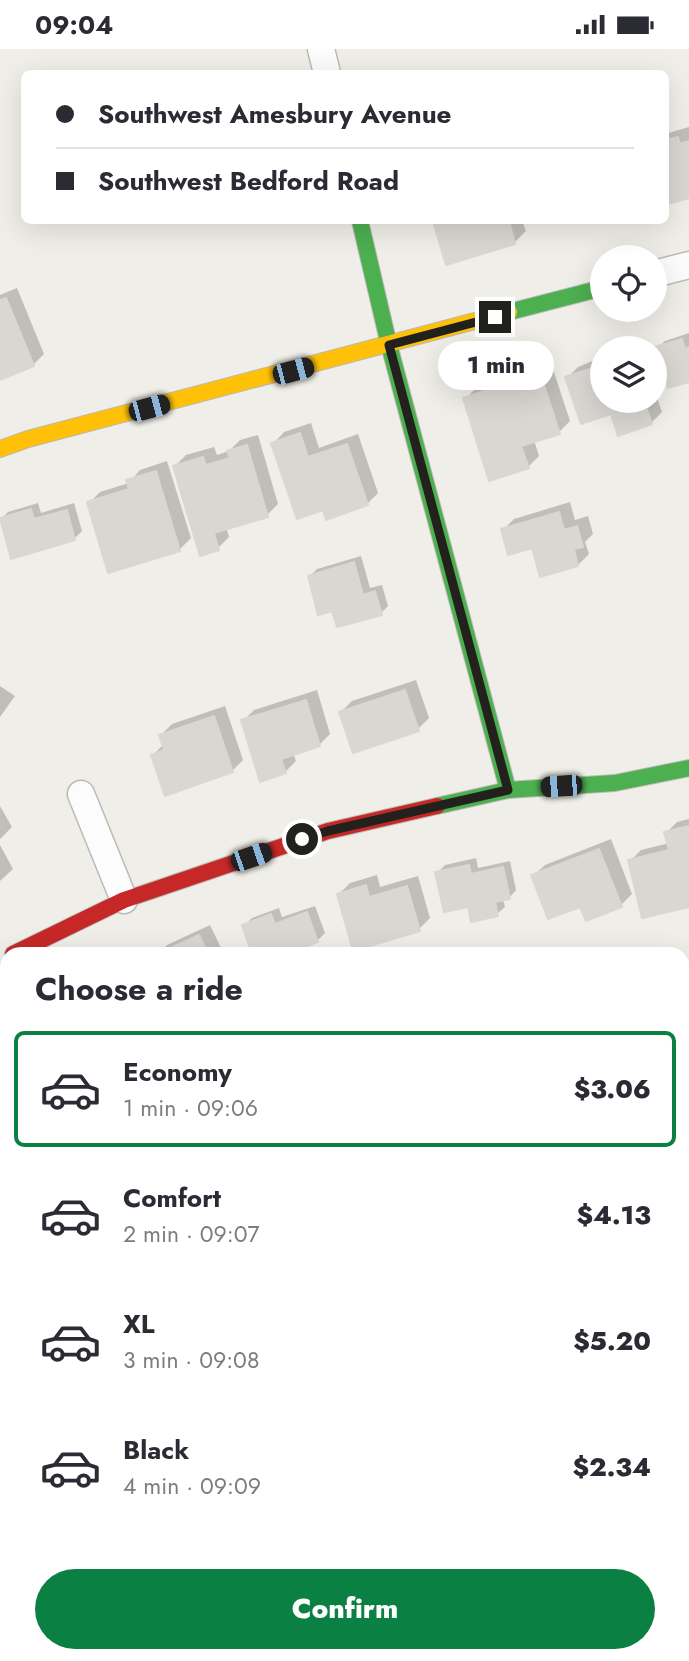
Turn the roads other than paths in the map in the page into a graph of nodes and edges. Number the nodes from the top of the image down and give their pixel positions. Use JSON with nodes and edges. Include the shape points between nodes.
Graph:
{"nodes":[{"id":1,"x":321,"y":49,"type":"edge"},
{"id":2,"x":326,"y":70,"type":"edge"},
{"id":3,"x":361,"y":224,"type":"edge"},
{"id":4,"x":689,"y":265,"type":"edge"},
{"id":5,"x":667,"y":271,"type":"edge"},
{"id":6,"x":590,"y":291,"type":"edge"},
{"id":7,"x":389,"y":345,"type":"junction"},
{"id":8,"x":0,"y":449,"type":"edge"},
{"id":9,"x":689,"y":768,"type":"edge"},
{"id":10,"x":508,"y":790,"type":"junction"},
{"id":11,"x":80,"y":794,"type":"dead end"},
{"id":12,"x":124,"y":900,"type":"junction"},
{"id":13,"x":27,"y":947,"type":"edge"}],
"edges":[{"from":1,"to":2,"type":"street"},
{"from":3,"to":7,"type":"street"},
{"from":4,"to":5,"type":"street"},
{"from":6,"to":7,"type":"street"},
{"from":7,"to":8,"type":"street"},
{"from":7,"to":10,"type":"street"},
{"from":9,"to":10,"type":"street","via":[[615,783]]},
{"from":10,"to":12,"type":"street","via":[[328,831]]},
{"from":11,"to":12,"type":"street"},
{"from":12,"to":13,"type":"street"}]}
